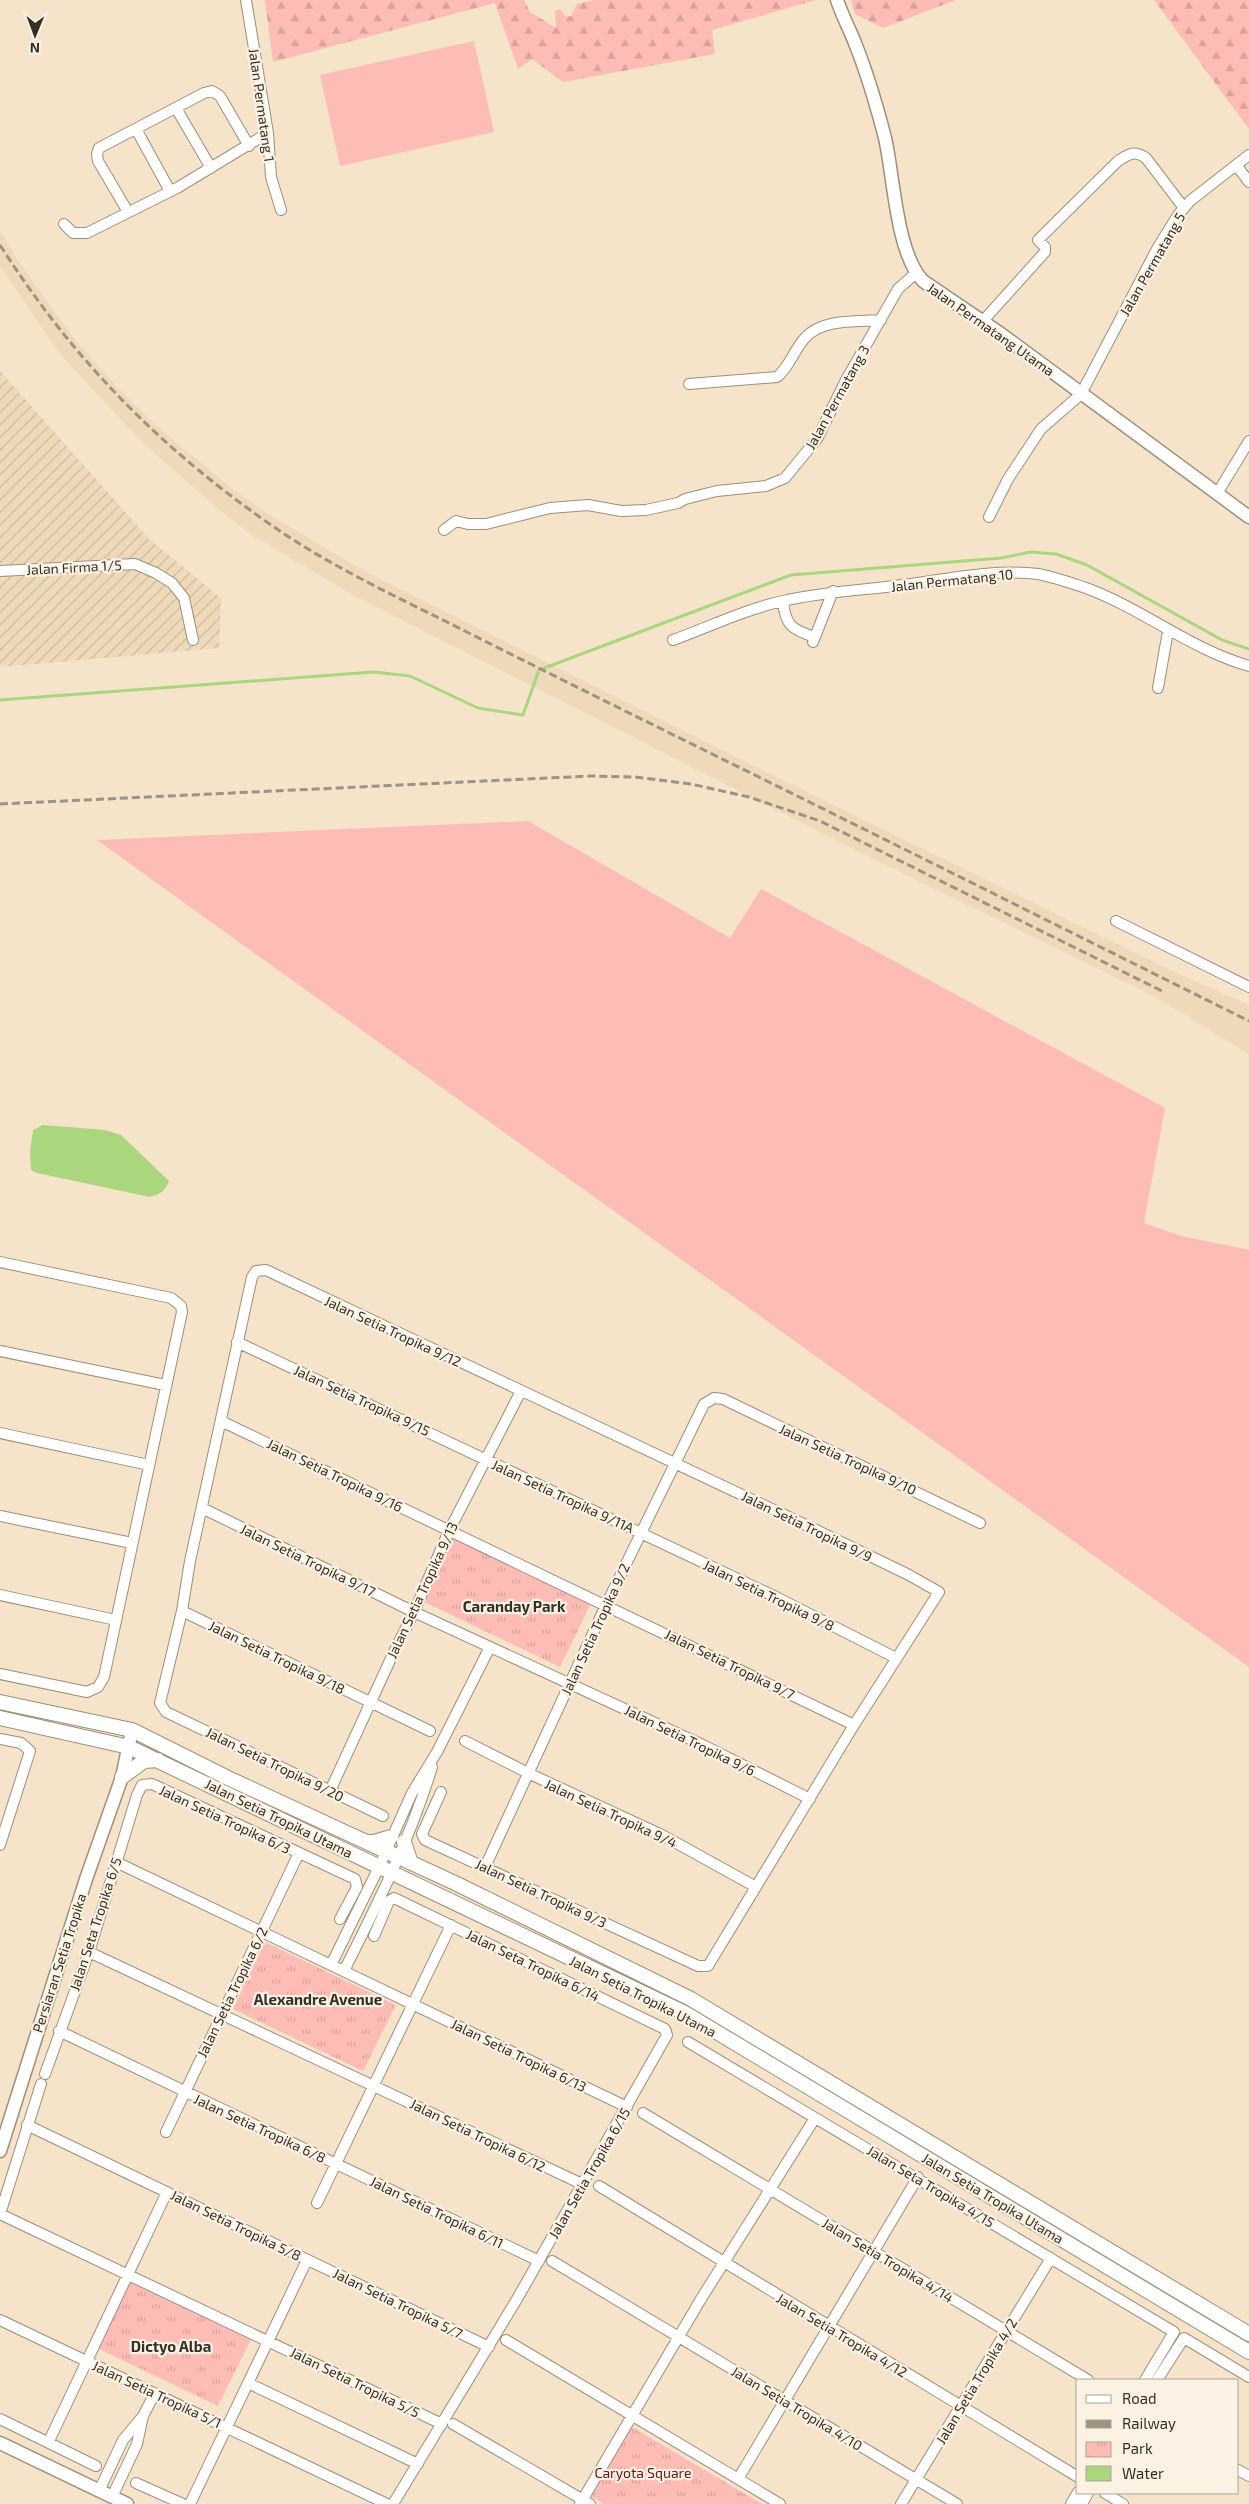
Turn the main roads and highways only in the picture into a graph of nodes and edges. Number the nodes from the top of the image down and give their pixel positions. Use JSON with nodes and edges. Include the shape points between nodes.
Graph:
{"nodes":[{"id":1,"x":0,"y":1702,"type":"edge"},
{"id":2,"x":0,"y":1718,"type":"edge"},
{"id":3,"x":159,"y":1760,"type":"junction"},
{"id":4,"x":122,"y":1777,"type":"road end"},
{"id":5,"x":365,"y":1842,"type":"junction"},
{"id":6,"x":411,"y":1863,"type":"junction"},
{"id":7,"x":1249,"y":2334,"type":"edge"},
{"id":8,"x":1249,"y":2352,"type":"edge"}],
"edges":[{"from":1,"to":5,"type":"main road","name":"Jalan Setia Tropika Utama","via":[[132,1730]]},
{"from":2,"to":3,"type":"main road","name":"Jalan Setia Tropika Utama","via":[[129,1747]]},
{"from":3,"to":4,"type":"main road","via":[[144,1761]]},
{"from":3,"to":8,"type":"main road","name":"Jalan Setia Tropika Utama","via":[[685,2013]]},
{"from":5,"to":6,"type":"main road","name":"Jalan Setia Tropika Utama"},
{"from":5,"to":6,"type":"main road","via":[[398,1839]]},
{"from":6,"to":7,"type":"main road","name":"Jalan Setia Tropika Utama","via":[[691,1998]]}]}
